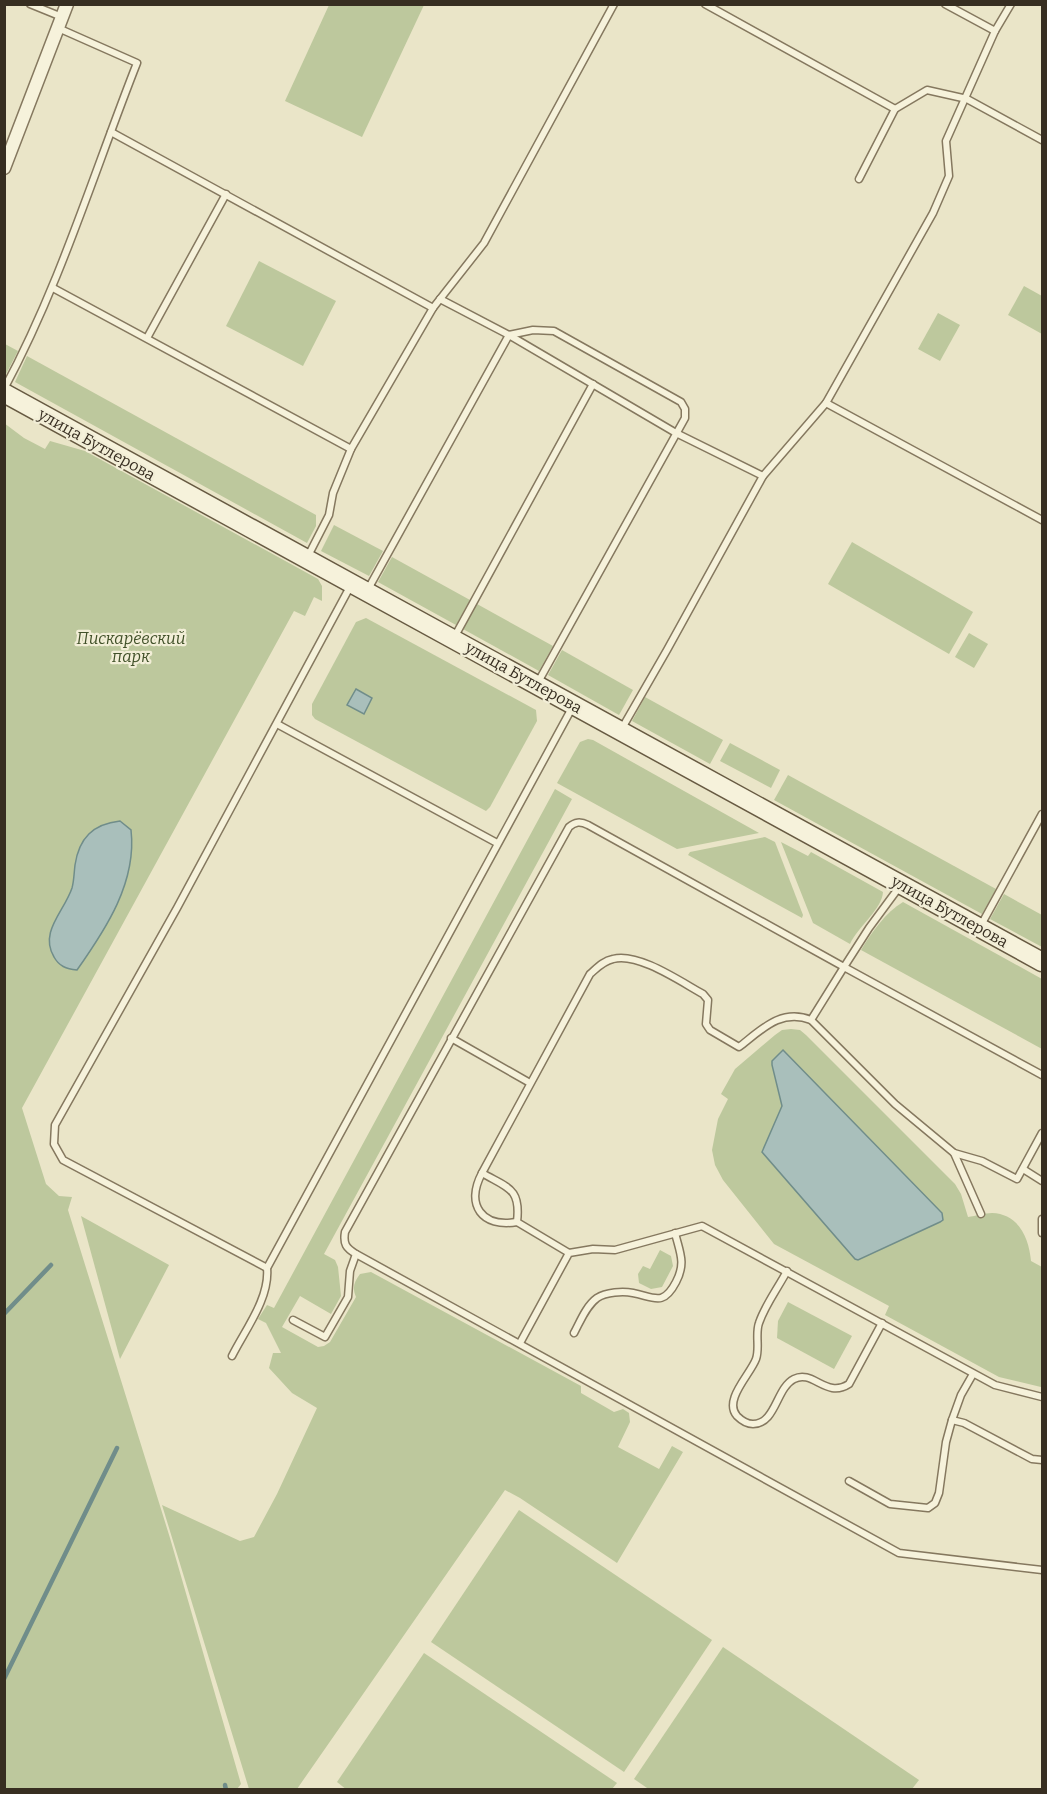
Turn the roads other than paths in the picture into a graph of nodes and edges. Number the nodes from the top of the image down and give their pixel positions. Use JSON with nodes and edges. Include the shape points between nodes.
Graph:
{"nodes":[{"id":1,"x":30,"y":4,"type":"edge"},
{"id":2,"x":614,"y":4,"type":"edge"},
{"id":3,"x":945,"y":4,"type":"edge"},
{"id":4,"x":1011,"y":4,"type":"edge"},
{"id":5,"x":707,"y":5,"type":"edge"},
{"id":6,"x":62,"y":16,"type":"edge"},
{"id":7,"x":996,"y":31,"type":"junction"},
{"id":8,"x":967,"y":99,"type":"junction"},
{"id":9,"x":895,"y":109,"type":"junction"},
{"id":10,"x":111,"y":132,"type":"junction"},
{"id":11,"x":1042,"y":140,"type":"edge"},
{"id":12,"x":4,"y":168,"type":"edge"},
{"id":13,"x":859,"y":178,"type":"dead end"},
{"id":14,"x":226,"y":194,"type":"junction"},
{"id":15,"x":53,"y":288,"type":"junction"},
{"id":16,"x":440,"y":299,"type":"junction"},
{"id":17,"x":433,"y":308,"type":"junction"},
{"id":18,"x":509,"y":335,"type":"junction"},
{"id":19,"x":147,"y":338,"type":"junction"},
{"id":20,"x":593,"y":384,"type":"junction"},
{"id":21,"x":4,"y":391,"type":"edge"},
{"id":22,"x":826,"y":403,"type":"junction"},
{"id":23,"x":676,"y":433,"type":"junction"},
{"id":24,"x":351,"y":449,"type":"junction"},
{"id":25,"x":763,"y":476,"type":"junction"},
{"id":26,"x":1042,"y":520,"type":"edge"},
{"id":27,"x":307,"y":559,"type":"junction"},
{"id":28,"x":359,"y":587,"type":"junction"},
{"id":29,"x":453,"y":639,"type":"junction"},
{"id":30,"x":537,"y":685,"type":"junction"},
{"id":31,"x":574,"y":705,"type":"junction"},
{"id":32,"x":277,"y":724,"type":"junction"},
{"id":33,"x":620,"y":731,"type":"junction"},
{"id":34,"x":1042,"y":814,"type":"edge"},
{"id":35,"x":497,"y":843,"type":"junction"},
{"id":36,"x":901,"y":885,"type":"junction"},
{"id":37,"x":980,"y":928,"type":"junction"},
{"id":38,"x":1042,"y":962,"type":"edge"},
{"id":39,"x":843,"y":967,"type":"junction"},
{"id":40,"x":811,"y":1020,"type":"junction"},
{"id":41,"x":451,"y":1038,"type":"junction"},
{"id":42,"x":1042,"y":1076,"type":"edge"},
{"id":43,"x":530,"y":1083,"type":"junction"},
{"id":44,"x":1042,"y":1133,"type":"edge"},
{"id":45,"x":954,"y":1153,"type":"junction"},
{"id":46,"x":1023,"y":1169,"type":"junction"},
{"id":47,"x":482,"y":1173,"type":"junction"},
{"id":48,"x":1042,"y":1181,"type":"edge"},
{"id":49,"x":981,"y":1214,"type":"dead end"},
{"id":50,"x":1042,"y":1219,"type":"edge"},
{"id":51,"x":517,"y":1222,"type":"junction"},
{"id":52,"x":675,"y":1233,"type":"junction"},
{"id":53,"x":1042,"y":1233,"type":"edge"},
{"id":54,"x":569,"y":1253,"type":"junction"},
{"id":55,"x":357,"y":1254,"type":"junction"},
{"id":56,"x":267,"y":1268,"type":"junction"},
{"id":57,"x":787,"y":1271,"type":"junction"},
{"id":58,"x":293,"y":1320,"type":"dead end"},
{"id":59,"x":882,"y":1323,"type":"junction"},
{"id":60,"x":574,"y":1333,"type":"dead end"},
{"id":61,"x":520,"y":1343,"type":"junction"},
{"id":62,"x":232,"y":1356,"type":"dead end"},
{"id":63,"x":973,"y":1374,"type":"junction"},
{"id":64,"x":1042,"y":1397,"type":"edge"},
{"id":65,"x":952,"y":1420,"type":"junction"},
{"id":66,"x":1042,"y":1460,"type":"edge"},
{"id":67,"x":849,"y":1481,"type":"dead end"},
{"id":68,"x":1042,"y":1570,"type":"edge"}],
"edges":[{"from":1,"to":6,"type":"lane"},
{"from":2,"to":16,"type":"lane","via":[[483,243]]},
{"from":3,"to":7,"type":"lane"},
{"from":4,"to":7,"type":"lane"},
{"from":5,"to":9,"type":"lane"},
{"from":6,"to":10,"type":"lane","via":[[138,63]]},
{"from":6,"to":12,"type":"street"},
{"from":7,"to":8,"type":"lane"},
{"from":8,"to":9,"type":"lane","via":[[927,90]]},
{"from":8,"to":11,"type":"lane"},
{"from":8,"to":22,"type":"lane","via":[[946,141],[950,176],[933,213]]},
{"from":9,"to":13,"type":"lane"},
{"from":10,"to":14,"type":"lane"},
{"from":10,"to":15,"type":"lane"},
{"from":14,"to":17,"type":"lane"},
{"from":14,"to":19,"type":"lane"},
{"from":15,"to":19,"type":"lane"},
{"from":15,"to":21,"type":"lane"},
{"from":16,"to":17,"type":"lane"},
{"from":16,"to":18,"type":"lane"},
{"from":17,"to":24,"type":"lane"},
{"from":18,"to":20,"type":"lane"},
{"from":18,"to":23,"type":"lane","via":[[554,331],[681,402],[685,418]]},
{"from":18,"to":28,"type":"lane"},
{"from":19,"to":24,"type":"lane"},
{"from":20,"to":23,"type":"lane"},
{"from":20,"to":29,"type":"lane"},
{"from":21,"to":27,"type":"street","name":"улица Бутлерова"},
{"from":22,"to":25,"type":"lane"},
{"from":22,"to":26,"type":"lane"},
{"from":23,"to":25,"type":"lane"},
{"from":23,"to":30,"type":"lane"},
{"from":24,"to":27,"type":"lane","via":[[333,493],[329,515]]},
{"from":25,"to":33,"type":"lane"},
{"from":27,"to":28,"type":"street","name":"улица Бутлерова"},
{"from":28,"to":29,"type":"street","name":"улица Бутлерова"},
{"from":28,"to":32,"type":"lane"},
{"from":29,"to":30,"type":"street","name":"улица Бутлерова"},
{"from":30,"to":31,"type":"street","name":"улица Бутлерова"},
{"from":31,"to":33,"type":"street","name":"улица Бутлерова"},
{"from":31,"to":35,"type":"lane"},
{"from":32,"to":35,"type":"lane"},
{"from":32,"to":56,"type":"lane","via":[[55,1125],[54,1144],[63,1160]]},
{"from":33,"to":36,"type":"street","name":"улица Бутлерова"},
{"from":34,"to":37,"type":"lane"},
{"from":35,"to":56,"type":"lane"},
{"from":36,"to":37,"type":"street","name":"улица Бутлерова"},
{"from":36,"to":39,"type":"lane"},
{"from":37,"to":38,"type":"street","name":"улица Бутлерова"},
{"from":39,"to":40,"type":"lane"},
{"from":39,"to":41,"type":"lane","via":[[588,825],[574,823],[568,827]]},
{"from":39,"to":42,"type":"lane"},
{"from":40,"to":43,"type":"lane","via":[[798,1015],[782,1018],[739,1047],[710,1030],[706,1024],[708,1000],[703,994],[642,962],[614,958],[590,974]]},
{"from":40,"to":45,"type":"lane","via":[[895,1104]]},
{"from":41,"to":43,"type":"lane"},
{"from":41,"to":55,"type":"lane","via":[[345,1232],[348,1249]]},
{"from":43,"to":47,"type":"lane"},
{"from":44,"to":46,"type":"lane"},
{"from":45,"to":46,"type":"lane","via":[[982,1161],[1017,1179]]},
{"from":45,"to":49,"type":"lane"},
{"from":46,"to":48,"type":"lane"},
{"from":47,"to":51,"type":"lane","via":[[510,1189],[517,1198]]},
{"from":47,"to":51,"type":"lane","via":[[474,1196],[476,1207],[496,1223]]},
{"from":50,"to":53,"type":"lane"},
{"from":51,"to":54,"type":"lane"},
{"from":52,"to":54,"type":"lane","via":[[615,1250]]},
{"from":52,"to":57,"type":"lane","via":[[702,1226]]},
{"from":52,"to":60,"type":"lane","via":[[682,1267],[670,1292],[654,1299],[621,1292],[597,1298]]},
{"from":54,"to":61,"type":"lane"},
{"from":55,"to":58,"type":"lane","via":[[350,1271],[348,1297],[325,1338]]},
{"from":55,"to":61,"type":"lane"},
{"from":56,"to":62,"type":"lane","via":[[263,1297]]},
{"from":57,"to":59,"type":"lane"},
{"from":57,"to":59,"type":"lane","via":[[758,1324],[756,1358],[732,1403],[734,1413],[742,1421],[762,1421],[793,1379],[811,1378],[835,1389],[849,1384]]},
{"from":59,"to":63,"type":"lane"},
{"from":61,"to":68,"type":"lane","via":[[899,1553]]},
{"from":63,"to":64,"type":"lane","via":[[994,1385]]},
{"from":63,"to":65,"type":"lane"},
{"from":65,"to":66,"type":"lane","via":[[1032,1459]]},
{"from":65,"to":67,"type":"lane","via":[[939,1493],[928,1508],[890,1504]]}]}
